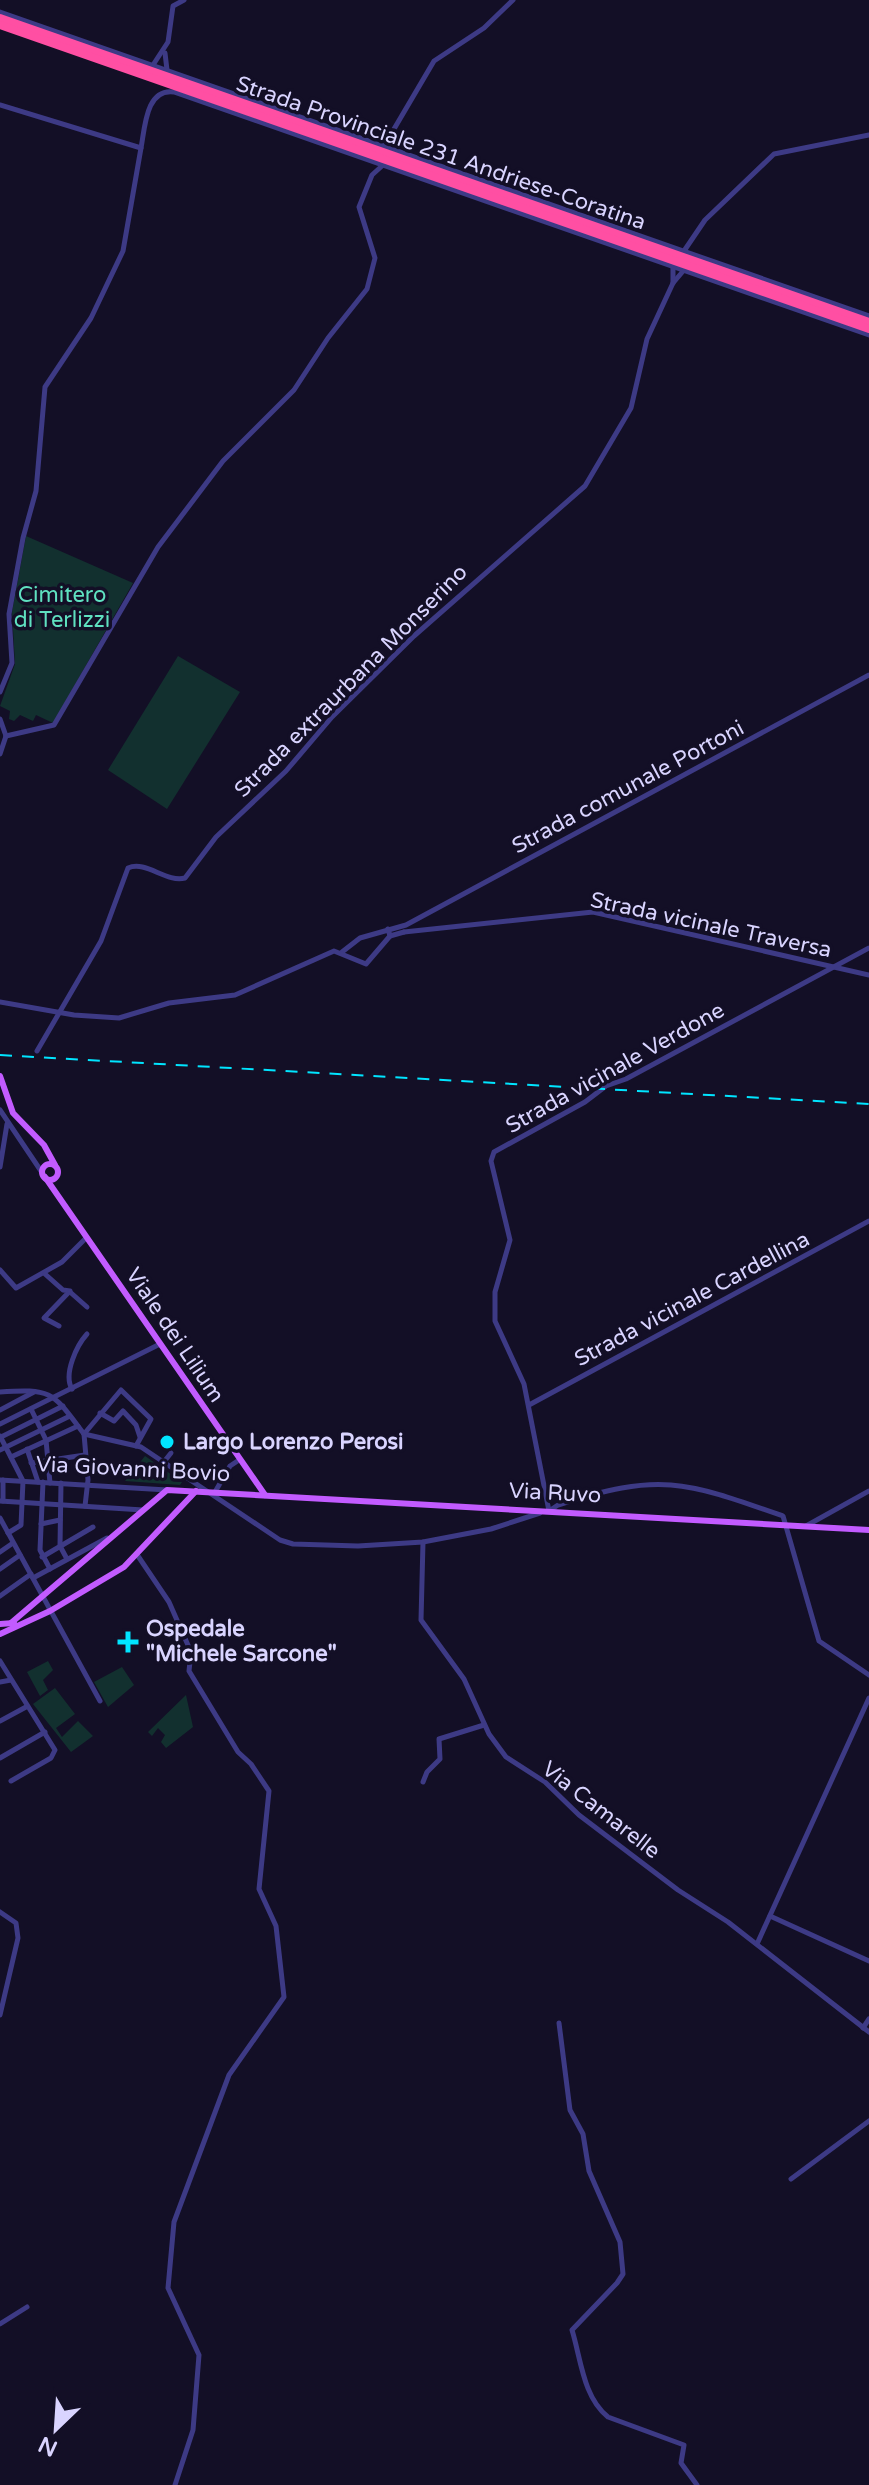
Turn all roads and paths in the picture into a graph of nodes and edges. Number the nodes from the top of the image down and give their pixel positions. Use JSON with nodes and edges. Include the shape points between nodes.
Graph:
{"nodes":[{"id":1,"x":184,"y":0,"type":"edge"},
{"id":2,"x":513,"y":0,"type":"edge"},
{"id":3,"x":0,"y":12,"type":"edge"},
{"id":4,"x":0,"y":18,"type":"edge"},
{"id":5,"x":0,"y":25,"type":"edge"},
{"id":6,"x":165,"y":53,"type":"junction"},
{"id":7,"x":153,"y":65,"type":"junction"},
{"id":8,"x":167,"y":70,"type":"junction"},
{"id":9,"x":0,"y":105,"type":"edge"},
{"id":10,"x":394,"y":134,"type":"junction"},
{"id":11,"x":869,"y":135,"type":"edge"},
{"id":12,"x":384,"y":146,"type":"junction"},
{"id":13,"x":141,"y":148,"type":"junction"},
{"id":14,"x":396,"y":150,"type":"junction"},
{"id":15,"x":372,"y":161,"type":"junction"},
{"id":16,"x":383,"y":165,"type":"junction"},
{"id":17,"x":372,"y":175,"type":"junction"},
{"id":18,"x":692,"y":240,"type":"junction"},
{"id":19,"x":684,"y":251,"type":"junction"},
{"id":20,"x":692,"y":253,"type":"junction"},
{"id":21,"x":673,"y":266,"type":"junction"},
{"id":22,"x":684,"y":270,"type":"junction"},
{"id":23,"x":673,"y":283,"type":"junction"},
{"id":24,"x":869,"y":316,"type":"edge"},
{"id":25,"x":869,"y":322,"type":"edge"},
{"id":26,"x":869,"y":329,"type":"edge"},
{"id":27,"x":869,"y":335,"type":"edge"},
{"id":28,"x":869,"y":675,"type":"edge"},
{"id":29,"x":0,"y":692,"type":"edge"},
{"id":30,"x":0,"y":719,"type":"edge"},
{"id":31,"x":6,"y":736,"type":"junction"},
{"id":32,"x":0,"y":754,"type":"edge"},
{"id":33,"x":403,"y":929,"type":"junction"},
{"id":34,"x":389,"y":932,"type":"junction"},
{"id":35,"x":869,"y":948,"type":"edge"},
{"id":36,"x":342,"y":952,"type":"junction"},
{"id":37,"x":833,"y":968,"type":"junction"},
{"id":38,"x":869,"y":975,"type":"edge"},
{"id":39,"x":0,"y":1002,"type":"edge"},
{"id":40,"x":60,"y":1013,"type":"junction"},
{"id":41,"x":37,"y":1051,"type":"dead end"},
{"id":42,"x":0,"y":1076,"type":"edge"},
{"id":43,"x":0,"y":1110,"type":"edge"},
{"id":44,"x":8,"y":1122,"type":"junction"},
{"id":45,"x":2,"y":1146,"type":"edge"},
{"id":46,"x":0,"y":1167,"type":"edge"},
{"id":47,"x":47,"y":1170,"type":"junction"},
{"id":48,"x":55,"y":1178,"type":"junction"},
{"id":49,"x":57,"y":1194,"type":"junction"},
{"id":50,"x":869,"y":1221,"type":"edge"},
{"id":51,"x":86,"y":1238,"type":"junction"},
{"id":52,"x":0,"y":1270,"type":"edge"},
{"id":53,"x":45,"y":1274,"type":"junction"},
{"id":54,"x":70,"y":1291,"type":"junction"},
{"id":55,"x":87,"y":1307,"type":"dead end"},
{"id":56,"x":59,"y":1326,"type":"dead end"},
{"id":57,"x":87,"y":1334,"type":"dead end"},
{"id":58,"x":160,"y":1344,"type":"junction"},
{"id":59,"x":72,"y":1389,"type":"junction"},
{"id":60,"x":36,"y":1390,"type":"junction"},
{"id":61,"x":0,"y":1392,"type":"edge"},
{"id":62,"x":56,"y":1397,"type":"junction"},
{"id":63,"x":529,"y":1405,"type":"junction"},
{"id":64,"x":63,"y":1406,"type":"junction"},
{"id":65,"x":31,"y":1409,"type":"junction"},
{"id":66,"x":0,"y":1410,"type":"edge"},
{"id":67,"x":100,"y":1413,"type":"junction"},
{"id":68,"x":70,"y":1416,"type":"junction"},
{"id":69,"x":36,"y":1420,"type":"junction"},
{"id":70,"x":0,"y":1424,"type":"edge"},
{"id":71,"x":78,"y":1426,"type":"junction"},
{"id":72,"x":41,"y":1430,"type":"junction"},
{"id":73,"x":84,"y":1434,"type":"junction"},
{"id":74,"x":144,"y":1436,"type":"junction"},
{"id":75,"x":0,"y":1437,"type":"edge"},
{"id":76,"x":46,"y":1440,"type":"junction"},
{"id":77,"x":136,"y":1446,"type":"junction"},
{"id":78,"x":3,"y":1448,"type":"edge"},
{"id":79,"x":27,"y":1449,"type":"junction"},
{"id":80,"x":171,"y":1453,"type":"dead end"},
{"id":81,"x":85,"y":1455,"type":"junction"},
{"id":82,"x":11,"y":1457,"type":"junction"},
{"id":83,"x":48,"y":1460,"type":"junction"},
{"id":84,"x":239,"y":1460,"type":"junction"},
{"id":85,"x":31,"y":1463,"type":"junction"},
{"id":86,"x":163,"y":1463,"type":"junction"},
{"id":87,"x":48,"y":1468,"type":"junction"},
{"id":88,"x":59,"y":1468,"type":"dead end"},
{"id":89,"x":185,"y":1478,"type":"junction"},
{"id":90,"x":2,"y":1480,"type":"edge"},
{"id":91,"x":23,"y":1481,"type":"junction"},
{"id":92,"x":43,"y":1482,"type":"junction"},
{"id":93,"x":87,"y":1482,"type":"junction"},
{"id":94,"x":61,"y":1483,"type":"junction"},
{"id":95,"x":195,"y":1483,"type":"junction"},
{"id":96,"x":167,"y":1490,"type":"junction"},
{"id":97,"x":189,"y":1491,"type":"junction"},
{"id":98,"x":869,"y":1491,"type":"edge"},
{"id":99,"x":213,"y":1492,"type":"junction"},
{"id":100,"x":265,"y":1495,"type":"junction"},
{"id":101,"x":1,"y":1501,"type":"edge"},
{"id":102,"x":185,"y":1502,"type":"junction"},
{"id":103,"x":22,"y":1503,"type":"junction"},
{"id":104,"x":42,"y":1503,"type":"junction"},
{"id":105,"x":61,"y":1505,"type":"junction"},
{"id":106,"x":85,"y":1506,"type":"junction"},
{"id":107,"x":146,"y":1510,"type":"junction"},
{"id":108,"x":548,"y":1511,"type":"junction"},
{"id":109,"x":0,"y":1518,"type":"edge"},
{"id":110,"x":60,"y":1520,"type":"junction"},
{"id":111,"x":41,"y":1524,"type":"junction"},
{"id":112,"x":788,"y":1525,"type":"junction"},
{"id":113,"x":805,"y":1526,"type":"junction"},
{"id":114,"x":93,"y":1527,"type":"dead end"},
{"id":115,"x":4,"y":1529,"type":"edge"},
{"id":116,"x":869,"y":1530,"type":"edge"},
{"id":117,"x":112,"y":1536,"type":"junction"},
{"id":118,"x":423,"y":1542,"type":"junction"},
{"id":119,"x":13,"y":1543,"type":"junction"},
{"id":120,"x":60,"y":1546,"type":"junction"},
{"id":121,"x":0,"y":1551,"type":"edge"},
{"id":122,"x":20,"y":1555,"type":"junction"},
{"id":123,"x":138,"y":1556,"type":"junction"},
{"id":124,"x":42,"y":1557,"type":"junction"},
{"id":125,"x":67,"y":1559,"type":"junction"},
{"id":126,"x":0,"y":1569,"type":"edge"},
{"id":127,"x":50,"y":1569,"type":"junction"},
{"id":128,"x":32,"y":1576,"type":"junction"},
{"id":129,"x":42,"y":1595,"type":"junction"},
{"id":130,"x":0,"y":1596,"type":"edge"},
{"id":131,"x":50,"y":1611,"type":"junction"},
{"id":132,"x":35,"y":1618,"type":"junction"},
{"id":133,"x":56,"y":1621,"type":"junction"},
{"id":134,"x":26,"y":1622,"type":"junction"},
{"id":135,"x":11,"y":1623,"type":"junction"},
{"id":136,"x":0,"y":1624,"type":"edge"},
{"id":137,"x":0,"y":1634,"type":"edge"},
{"id":138,"x":0,"y":1661,"type":"edge"},
{"id":139,"x":869,"y":1675,"type":"edge"},
{"id":140,"x":11,"y":1680,"type":"junction"},
{"id":141,"x":0,"y":1682,"type":"edge"},
{"id":142,"x":869,"y":1698,"type":"edge"},
{"id":143,"x":100,"y":1701,"type":"dead end"},
{"id":144,"x":26,"y":1707,"type":"junction"},
{"id":145,"x":0,"y":1721,"type":"edge"},
{"id":146,"x":484,"y":1725,"type":"junction"},
{"id":147,"x":45,"y":1732,"type":"junction"},
{"id":148,"x":0,"y":1758,"type":"edge"},
{"id":149,"x":11,"y":1781,"type":"dead end"},
{"id":150,"x":423,"y":1782,"type":"dead end"},
{"id":151,"x":0,"y":1912,"type":"edge"},
{"id":152,"x":770,"y":1916,"type":"junction"},
{"id":153,"x":757,"y":1945,"type":"junction"},
{"id":154,"x":869,"y":1961,"type":"edge"},
{"id":155,"x":0,"y":2015,"type":"edge"},
{"id":156,"x":869,"y":2019,"type":"edge"},
{"id":157,"x":559,"y":2023,"type":"dead end"},
{"id":158,"x":866,"y":2030,"type":"edge"},
{"id":159,"x":869,"y":2121,"type":"edge"},
{"id":160,"x":791,"y":2179,"type":"dead end"},
{"id":161,"x":27,"y":2307,"type":"dead end"},
{"id":162,"x":0,"y":2324,"type":"edge"},
{"id":163,"x":175,"y":2485,"type":"edge"},
{"id":164,"x":697,"y":2485,"type":"edge"}],
"edges":[{"from":1,"to":6,"type":"street","via":[[173,6]]},
{"from":2,"to":10,"type":"street","via":[[484,28],[434,61]]},
{"from":3,"to":7,"type":"street"},
{"from":4,"to":25,"type":"highway","name":"Strada Provinciale 231 Andriese-Coratina"},
{"from":5,"to":26,"type":"highway","name":"Strada Provinciale 231 Andriese-Coratina"},
{"from":6,"to":7,"type":"street"},
{"from":6,"to":8,"type":"street"},
{"from":7,"to":8,"type":"street"},
{"from":8,"to":12,"type":"street"},
{"from":9,"to":13,"type":"street"},
{"from":10,"to":12,"type":"street"},
{"from":10,"to":14,"type":"street"},
{"from":11,"to":18,"type":"street","via":[[774,154],[705,220]]},
{"from":12,"to":14,"type":"street"},
{"from":13,"to":15,"type":"street","via":[[152,101],[170,91]]},
{"from":13,"to":29,"type":"street","via":[[123,251],[95,311],[45,387],[35,502],[9,614],[12,663]]},
{"from":14,"to":19,"type":"street"},
{"from":15,"to":16,"type":"street"},
{"from":15,"to":17,"type":"street"},
{"from":16,"to":17,"type":"street"},
{"from":16,"to":21,"type":"street"},
{"from":17,"to":31,"type":"street","via":[[358,210],[375,258],[367,289],[294,390],[230,453],[158,547],[54,725]]},
{"from":18,"to":19,"type":"street"},
{"from":18,"to":20,"type":"street"},
{"from":19,"to":20,"type":"street"},
{"from":20,"to":24,"type":"street"},
{"from":21,"to":22,"type":"street"},
{"from":21,"to":23,"type":"street","name":"Strada extraurbana Monserino"},
{"from":22,"to":23,"type":"street","name":"Strada extraurbana Monserino"},
{"from":22,"to":27,"type":"street"},
{"from":23,"to":40,"type":"street","name":"Strada extraurbana Monserino","via":[[647,339],[631,408],[585,486],[414,636],[216,837],[185,878],[137,865],[128,868],[101,941]]},
{"from":28,"to":33,"type":"street","name":"Strada comunale Portoni"},
{"from":30,"to":31,"type":"street"},
{"from":31,"to":32,"type":"street"},
{"from":33,"to":34,"type":"street"},
{"from":33,"to":37,"type":"street","name":"Strada vicinale Traversa","via":[[593,912]]},
{"from":34,"to":36,"type":"street","via":[[360,938]]},
{"from":34,"to":36,"type":"street","via":[[366,964]]},
{"from":35,"to":37,"type":"street","name":"Strada vicinale Verdone"},
{"from":36,"to":40,"type":"street","via":[[225,997],[169,1003],[119,1018]]},
{"from":37,"to":38,"type":"street","name":"Strada vicinale Traversa"},
{"from":37,"to":63,"type":"street","name":"Strada vicinale Verdone","via":[[606,1086],[491,1154],[510,1240],[495,1292],[495,1321]]},
{"from":39,"to":40,"type":"street"},
{"from":40,"to":41,"type":"street"},
{"from":42,"to":47,"type":"main road","name":"Viale dei Lilium","via":[[13,1113],[46,1147]]},
{"from":43,"to":44,"type":"street"},
{"from":44,"to":45,"type":"street"},
{"from":44,"to":47,"type":"street"},
{"from":45,"to":46,"type":"street"},
{"from":47,"to":48,"type":"main road"},
{"from":47,"to":48,"type":"main road","name":"Viale dei Lilium","via":[[58,1172]]},
{"from":47,"to":49,"type":"main road","name":"Viale dei Lilium"},
{"from":48,"to":49,"type":"main road","name":"Viale dei Lilium"},
{"from":49,"to":51,"type":"main road","name":"Viale dei Lilium"},
{"from":50,"to":63,"type":"street","name":"Strada vicinale Cardellina"},
{"from":51,"to":53,"type":"street"},
{"from":51,"to":58,"type":"main road","name":"Viale dei Lilium"},
{"from":52,"to":53,"type":"street","via":[[16,1288]]},
{"from":53,"to":54,"type":"street"},
{"from":54,"to":55,"type":"street"},
{"from":54,"to":56,"type":"street","via":[[44,1318]]},
{"from":57,"to":59,"type":"street","via":[[69,1377]]},
{"from":58,"to":59,"type":"street"},
{"from":58,"to":84,"type":"main road","name":"Viale dei Lilium"},
{"from":59,"to":62,"type":"street"},
{"from":60,"to":61,"type":"street"},
{"from":60,"to":62,"type":"street"},
{"from":60,"to":66,"type":"street"},
{"from":62,"to":64,"type":"street"},
{"from":62,"to":65,"type":"street"},
{"from":63,"to":108,"type":"street","name":"Strada vicinale Verdone"},
{"from":64,"to":68,"type":"street"},
{"from":64,"to":69,"type":"street"},
{"from":65,"to":69,"type":"street"},
{"from":65,"to":70,"type":"street"},
{"from":67,"to":73,"type":"street"},
{"from":67,"to":74,"type":"street","via":[[114,1421],[123,1411]]},
{"from":67,"to":74,"type":"street","via":[[121,1390],[151,1419]]},
{"from":68,"to":71,"type":"street"},
{"from":68,"to":72,"type":"street"},
{"from":69,"to":72,"type":"street"},
{"from":69,"to":75,"type":"street"},
{"from":71,"to":73,"type":"street"},
{"from":71,"to":76,"type":"street"},
{"from":72,"to":76,"type":"street"},
{"from":72,"to":78,"type":"street"},
{"from":73,"to":77,"type":"street"},
{"from":73,"to":81,"type":"street"},
{"from":74,"to":77,"type":"street"},
{"from":75,"to":78,"type":"street"},
{"from":76,"to":79,"type":"street"},
{"from":76,"to":83,"type":"street"},
{"from":77,"to":86,"type":"street"},
{"from":78,"to":82,"type":"street"},
{"from":79,"to":82,"type":"street"},
{"from":79,"to":85,"type":"street"},
{"from":80,"to":86,"type":"street"},
{"from":81,"to":83,"type":"street"},
{"from":81,"to":93,"type":"street"},
{"from":82,"to":91,"type":"street"},
{"from":83,"to":85,"type":"street"},
{"from":83,"to":87,"type":"street"},
{"from":84,"to":99,"type":"street"},
{"from":84,"to":100,"type":"main road","name":"Viale dei Lilium"},
{"from":85,"to":92,"type":"street"},
{"from":86,"to":89,"type":"street"},
{"from":87,"to":88,"type":"street"},
{"from":87,"to":92,"type":"street"},
{"from":89,"to":95,"type":"street"},
{"from":89,"to":97,"type":"street"},
{"from":90,"to":91,"type":"street","name":"Via Giovanni Bovio"},
{"from":90,"to":101,"type":"street"},
{"from":91,"to":92,"type":"street","name":"Via Giovanni Bovio"},
{"from":91,"to":103,"type":"street"},
{"from":92,"to":94,"type":"street","name":"Via Giovanni Bovio"},
{"from":92,"to":104,"type":"street"},
{"from":93,"to":94,"type":"street","name":"Via Giovanni Bovio"},
{"from":93,"to":96,"type":"street","name":"Via Giovanni Bovio"},
{"from":93,"to":106,"type":"street"},
{"from":94,"to":105,"type":"street"},
{"from":95,"to":97,"type":"street"},
{"from":95,"to":99,"type":"street"},
{"from":96,"to":97,"type":"main road","name":"Via Giovanni Bovio"},
{"from":96,"to":107,"type":"main road"},
{"from":97,"to":99,"type":"main road","name":"Via Giovanni Bovio"},
{"from":97,"to":102,"type":"main road"},
{"from":97,"to":102,"type":"main road"},
{"from":98,"to":113,"type":"street"},
{"from":99,"to":100,"type":"main road","name":"Via Giovanni Bovio"},
{"from":99,"to":118,"type":"street","via":[[287,1543]]},
{"from":100,"to":108,"type":"main road","name":"Via Ruvo"},
{"from":101,"to":103,"type":"street"},
{"from":102,"to":123,"type":"main road"},
{"from":103,"to":104,"type":"street"},
{"from":103,"to":115,"type":"street","via":[[21,1525]]},
{"from":104,"to":105,"type":"street"},
{"from":104,"to":111,"type":"street"},
{"from":105,"to":106,"type":"street"},
{"from":105,"to":110,"type":"street"},
{"from":106,"to":107,"type":"street"},
{"from":107,"to":117,"type":"main road"},
{"from":108,"to":112,"type":"main road","name":"Via Ruvo"},
{"from":108,"to":112,"type":"street","via":[[626,1485],[654,1482],[706,1488],[783,1516]]},
{"from":108,"to":118,"type":"street"},
{"from":109,"to":115,"type":"street"},
{"from":110,"to":111,"type":"street"},
{"from":110,"to":120,"type":"street"},
{"from":111,"to":124,"type":"street"},
{"from":112,"to":113,"type":"main road","name":"Via Ruvo"},
{"from":112,"to":139,"type":"street","via":[[819,1641]]},
{"from":113,"to":116,"type":"main road","name":"Via Ruvo"},
{"from":114,"to":120,"type":"street"},
{"from":115,"to":119,"type":"street"},
{"from":117,"to":125,"type":"street"},
{"from":117,"to":129,"type":"main road"},
{"from":118,"to":146,"type":"street","name":"Via Camarelle","via":[[421,1620],[464,1679]]},
{"from":119,"to":121,"type":"street"},
{"from":119,"to":122,"type":"street"},
{"from":120,"to":124,"type":"street"},
{"from":120,"to":125,"type":"street"},
{"from":122,"to":126,"type":"street"},
{"from":122,"to":128,"type":"street"},
{"from":123,"to":131,"type":"main road"},
{"from":123,"to":163,"type":"street","via":[[169,1602],[191,1652],[189,1671],[238,1752],[269,1791],[259,1889],[276,1926],[284,1997],[229,2075],[174,2222],[168,2288],[199,2355],[193,2430]]},
{"from":124,"to":127,"type":"street"},
{"from":125,"to":127,"type":"street"},
{"from":127,"to":128,"type":"street"},
{"from":128,"to":129,"type":"street"},
{"from":128,"to":130,"type":"street"},
{"from":129,"to":131,"type":"street"},
{"from":129,"to":135,"type":"main road"},
{"from":131,"to":132,"type":"main road"},
{"from":131,"to":133,"type":"street"},
{"from":132,"to":133,"type":"street"},
{"from":132,"to":134,"type":"main road"},
{"from":133,"to":143,"type":"street"},
{"from":134,"to":135,"type":"main road"},
{"from":134,"to":137,"type":"main road"},
{"from":135,"to":136,"type":"main road"},
{"from":138,"to":140,"type":"street"},
{"from":140,"to":141,"type":"street"},
{"from":140,"to":144,"type":"street"},
{"from":142,"to":152,"type":"street"},
{"from":144,"to":145,"type":"street"},
{"from":144,"to":147,"type":"street"},
{"from":146,"to":150,"type":"street","via":[[439,1739],[440,1759]]},
{"from":146,"to":153,"type":"street","name":"Via Camarelle","via":[[517,1767],[545,1782],[579,1815]]},
{"from":147,"to":148,"type":"street"},
{"from":147,"to":149,"type":"street","via":[[55,1750],[51,1758]]},
{"from":151,"to":155,"type":"street","via":[[16,1923],[18,1938]]},
{"from":152,"to":153,"type":"street"},
{"from":152,"to":154,"type":"street"},
{"from":153,"to":158,"type":"street","name":"Via Camarelle"},
{"from":156,"to":158,"type":"street"},
{"from":157,"to":164,"type":"street","via":[[570,2110],[583,2134],[589,2171],[623,2260],[617,2283],[572,2330],[589,2393],[608,2417],[684,2445],[681,2463]]},
{"from":159,"to":160,"type":"street"},
{"from":161,"to":162,"type":"street"}]}
